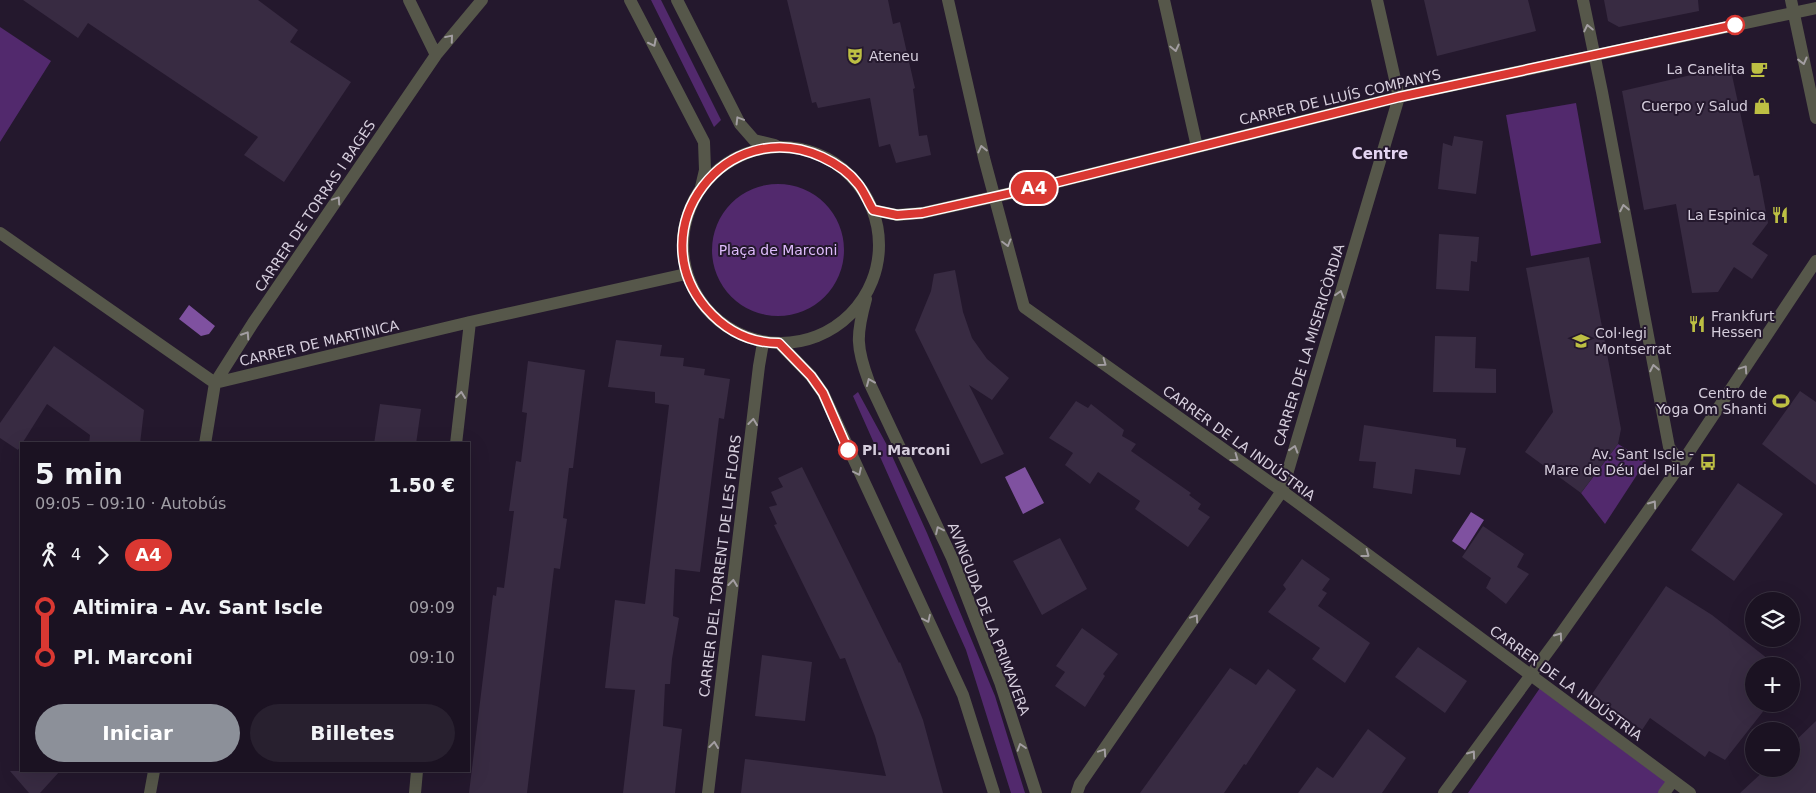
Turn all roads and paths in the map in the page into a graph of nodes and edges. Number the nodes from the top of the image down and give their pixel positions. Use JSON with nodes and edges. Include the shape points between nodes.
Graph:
{"nodes":[{"id":1,"x":409,"y":0,"type":"edge"},
{"id":2,"x":482,"y":0,"type":"edge"},
{"id":3,"x":630,"y":0,"type":"edge"},
{"id":4,"x":677,"y":0,"type":"edge"},
{"id":5,"x":948,"y":0,"type":"edge"},
{"id":6,"x":1164,"y":0,"type":"edge"},
{"id":7,"x":1377,"y":0,"type":"edge"},
{"id":8,"x":1583,"y":0,"type":"edge"},
{"id":9,"x":1790,"y":0,"type":"edge"},
{"id":10,"x":1816,"y":8,"type":"edge"},
{"id":11,"x":1792,"y":13,"type":"junction"},
{"id":12,"x":436,"y":55,"type":"junction"},
{"id":13,"x":1594,"y":55,"type":"junction"},
{"id":14,"x":1399,"y":97,"type":"junction"},
{"id":15,"x":1816,"y":118,"type":"edge"},
{"id":16,"x":777,"y":146,"type":"junction"},
{"id":17,"x":1197,"y":147,"type":"junction"},
{"id":18,"x":701,"y":186,"type":"junction"},
{"id":19,"x":995,"y":196,"type":"junction"},
{"id":20,"x":873,"y":210,"type":"junction"},
{"id":21,"x":0,"y":233,"type":"edge"},
{"id":22,"x":1816,"y":261,"type":"edge"},
{"id":23,"x":686,"y":274,"type":"junction"},
{"id":24,"x":868,"y":291,"type":"junction"},
{"id":25,"x":470,"y":322,"type":"junction"},
{"id":26,"x":764,"y":343,"type":"junction"},
{"id":27,"x":779,"y":343,"type":"junction"},
{"id":28,"x":215,"y":383,"type":"junction"},
{"id":29,"x":205,"y":442,"type":"edge"},
{"id":30,"x":456,"y":442,"type":"edge"},
{"id":31,"x":1681,"y":464,"type":"junction"},
{"id":32,"x":1282,"y":491,"type":"junction"},
{"id":33,"x":1530,"y":676,"type":"junction"},
{"id":34,"x":154,"y":772,"type":"edge"},
{"id":35,"x":417,"y":772,"type":"edge"},
{"id":36,"x":1673,"y":781,"type":"junction"},
{"id":37,"x":150,"y":793,"type":"edge"},
{"id":38,"x":415,"y":793,"type":"edge"},
{"id":39,"x":708,"y":793,"type":"edge"},
{"id":40,"x":994,"y":793,"type":"edge"},
{"id":41,"x":1036,"y":793,"type":"edge"},
{"id":42,"x":1077,"y":793,"type":"edge"},
{"id":43,"x":1444,"y":793,"type":"edge"},
{"id":44,"x":1664,"y":793,"type":"edge"},
{"id":45,"x":1690,"y":793,"type":"edge"}],
"edges":[{"from":1,"to":12,"type":"street"},
{"from":12,"to":2,"type":"street","name":"CARRER DE TORRAS I BAGES","one_way":true},
{"from":3,"to":18,"type":"street","one_way":true,"via":[[704,142],[705,170]]},
{"from":16,"to":4,"type":"street","one_way":true,"via":[[754,140],[740,124]]},
{"from":19,"to":5,"type":"street","name":"CARRER DE LA INDÚSTRIA","one_way":true},
{"from":6,"to":17,"type":"street","one_way":true},
{"from":7,"to":14,"type":"street","name":"CARRER DE LA MISERICÒRDIA"},
{"from":13,"to":8,"type":"street","one_way":true},
{"from":9,"to":11,"type":"street"},
{"from":10,"to":11,"type":"street","name":"CARRER DE LLUÍS COMPANYS"},
{"from":11,"to":13,"type":"street","name":"CARRER DE LLUÍS COMPANYS"},
{"from":11,"to":15,"type":"street","one_way":true},
{"from":28,"to":12,"type":"street","name":"CARRER DE TORRAS I BAGES","one_way":true},
{"from":13,"to":14,"type":"street","name":"CARRER DE LLUÍS COMPANYS"},
{"from":31,"to":13,"type":"street","one_way":true,"via":[[1669,447]]},
{"from":14,"to":17,"type":"street","name":"CARRER DE LLUÍS COMPANYS"},
{"from":32,"to":14,"type":"street","name":"CARRER DE LA MISERICÒRDIA","one_way":true},
{"from":16,"to":18,"type":"street","via":[[739,156],[722,166]]},
{"from":16,"to":20,"type":"street","via":[[807,150],[835,163],[858,183]]},
{"from":17,"to":19,"type":"street","name":"CARRER DE LLUÍS COMPANYS"},
{"from":18,"to":23,"type":"street","via":[[687,214],[682,244]]},
{"from":19,"to":20,"type":"street","name":"CARRER DE LLUÍS COMPANYS","via":[[922,213],[897,215]]},
{"from":19,"to":32,"type":"street","name":"CARRER DE LA INDÚSTRIA","one_way":true,"via":[[1024,307]]},
{"from":20,"to":24,"type":"street","via":[[879,237],[877,265]]},
{"from":21,"to":28,"type":"street"},
{"from":31,"to":22,"type":"street","one_way":true},
{"from":23,"to":25,"type":"street","name":"CARRER DE MARTINICA"},
{"from":23,"to":26,"type":"street","via":[[698,299],[715,319],[738,334]]},
{"from":24,"to":27,"type":"street","via":[[850,316],[824,334],[795,343]]},
{"from":41,"to":24,"type":"street","name":"AVINGUDA DE LA PRIMAVERA","one_way":true,"via":[[1000,682],[952,558],[860,360],[858,325]]},
{"from":25,"to":28,"type":"street","name":"CARRER DE MARTINICA"},
{"from":30,"to":25,"type":"street","one_way":true},
{"from":26,"to":27,"type":"street"},
{"from":39,"to":26,"type":"street","name":"CARRER DEL TORRENT DE LES FLORS","one_way":true},
{"from":27,"to":40,"type":"street","one_way":true,"via":[[823,393],[963,695]]},
{"from":28,"to":29,"type":"street","name":"CARRER DE TORRAS I BAGES"},
{"from":33,"to":31,"type":"street","one_way":true},
{"from":32,"to":33,"type":"street","name":"CARRER DE LA INDÚSTRIA","one_way":true},
{"from":42,"to":32,"type":"street","name":"CARRER DE LA MISERICÒRDIA","one_way":true,"via":[[1080,784]]},
{"from":33,"to":36,"type":"street","name":"CARRER DE LA INDÚSTRIA"},
{"from":43,"to":33,"type":"street","one_way":true},
{"from":34,"to":37,"type":"street"},
{"from":35,"to":38,"type":"street"},
{"from":36,"to":44,"type":"street"},
{"from":36,"to":45,"type":"street","name":"CARRER DE LA INDÚSTRIA"}]}
